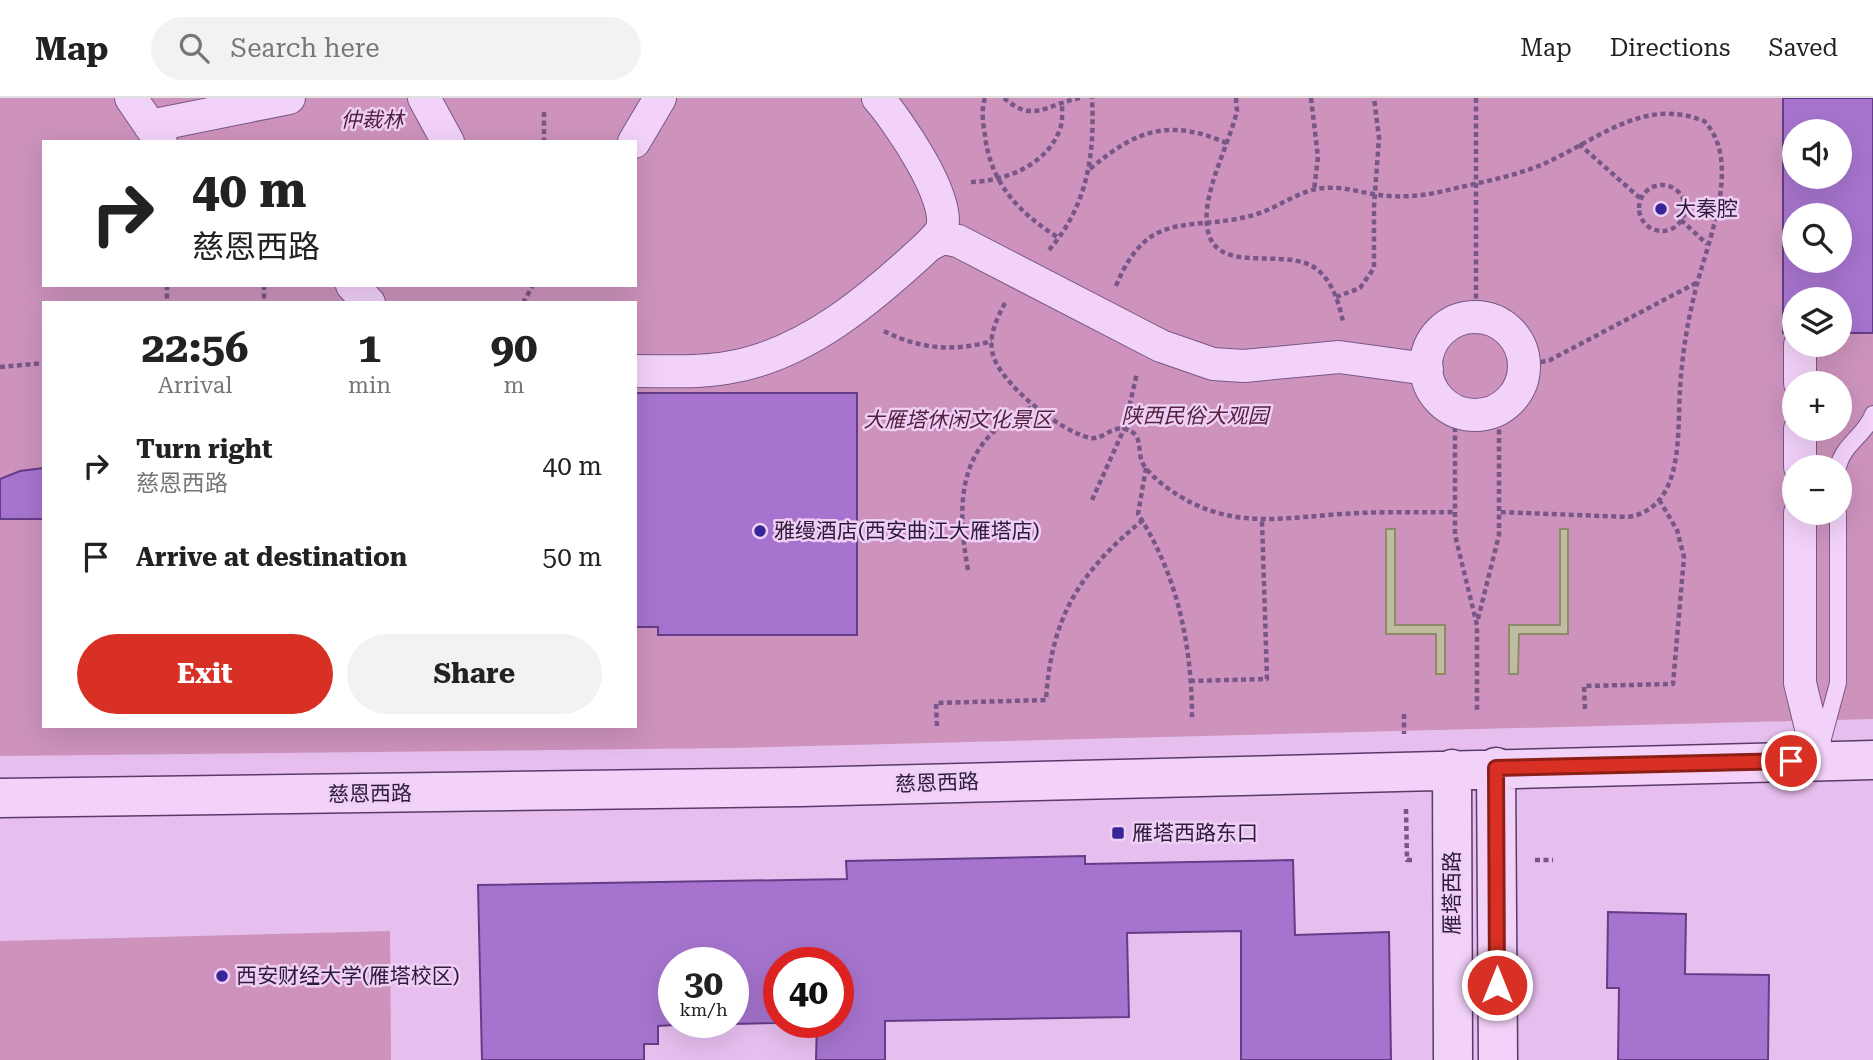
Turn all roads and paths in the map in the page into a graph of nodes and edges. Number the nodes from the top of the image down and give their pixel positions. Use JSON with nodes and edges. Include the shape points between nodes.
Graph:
{"nodes":[{"id":1,"x":131,"y":98,"type":"edge"},
{"id":2,"x":289,"y":98,"type":"edge"},
{"id":3,"x":424,"y":98,"type":"edge"},
{"id":4,"x":660,"y":98,"type":"edge"},
{"id":5,"x":878,"y":98,"type":"edge"},
{"id":6,"x":985,"y":98,"type":"edge"},
{"id":7,"x":1004,"y":98,"type":"edge"},
{"id":8,"x":1080,"y":98,"type":"edge"},
{"id":9,"x":1092,"y":98,"type":"edge"},
{"id":10,"x":1236,"y":98,"type":"edge"},
{"id":11,"x":1311,"y":98,"type":"edge"},
{"id":12,"x":1374,"y":98,"type":"edge"},
{"id":13,"x":1476,"y":98,"type":"edge"},
{"id":14,"x":1062,"y":102,"type":"junction"},
{"id":15,"x":1680,"y":105,"type":"dead end"},
{"id":16,"x":544,"y":113,"type":"dead end"},
{"id":17,"x":1606,"y":123,"type":"dead end"},
{"id":18,"x":155,"y":134,"type":"edge"},
{"id":19,"x":447,"y":140,"type":"edge"},
{"id":20,"x":544,"y":140,"type":"edge"},
{"id":21,"x":635,"y":140,"type":"edge"},
{"id":22,"x":1228,"y":144,"type":"junction"},
{"id":23,"x":1579,"y":144,"type":"junction"},
{"id":24,"x":1090,"y":169,"type":"junction"},
{"id":25,"x":929,"y":177,"type":"junction"},
{"id":26,"x":998,"y":179,"type":"junction"},
{"id":27,"x":1476,"y":182,"type":"junction"},
{"id":28,"x":1314,"y":190,"type":"junction"},
{"id":29,"x":1374,"y":194,"type":"junction"},
{"id":30,"x":1641,"y":199,"type":"junction"},
{"id":31,"x":1681,"y":220,"type":"junction"},
{"id":32,"x":1207,"y":222,"type":"junction"},
{"id":33,"x":1059,"y":238,"type":"junction"},
{"id":34,"x":944,"y":243,"type":"junction"},
{"id":35,"x":1707,"y":244,"type":"junction"},
{"id":36,"x":1027,"y":275,"type":"junction"},
{"id":37,"x":1697,"y":283,"type":"junction"},
{"id":38,"x":354,"y":287,"type":"edge"},
{"id":39,"x":1336,"y":297,"type":"junction"},
{"id":40,"x":367,"y":301,"type":"edge"},
{"id":41,"x":852,"y":310,"type":"junction"},
{"id":42,"x":1476,"y":316,"type":"junction"},
{"id":43,"x":1107,"y":317,"type":"junction"},
{"id":44,"x":1147,"y":339,"type":"junction"},
{"id":45,"x":992,"y":341,"type":"junction"},
{"id":46,"x":1345,"y":358,"type":"junction"},
{"id":47,"x":42,"y":363,"type":"edge"},
{"id":48,"x":1524,"y":366,"type":"junction"},
{"id":49,"x":0,"y":367,"type":"edge"},
{"id":50,"x":1427,"y":369,"type":"junction"},
{"id":51,"x":637,"y":371,"type":"edge"},
{"id":52,"x":1035,"y":406,"type":"junction"},
{"id":53,"x":1499,"y":409,"type":"junction"},
{"id":54,"x":1455,"y":410,"type":"junction"},
{"id":55,"x":1873,"y":414,"type":"edge"},
{"id":56,"x":1124,"y":429,"type":"junction"},
{"id":57,"x":1865,"y":437,"type":"edge"},
{"id":58,"x":1842,"y":455,"type":"edge"},
{"id":59,"x":1146,"y":468,"type":"junction"},
{"id":60,"x":1092,"y":500,"type":"dead end"},
{"id":61,"x":1660,"y":501,"type":"junction"},
{"id":62,"x":1455,"y":512,"type":"junction"},
{"id":63,"x":1499,"y":512,"type":"junction"},
{"id":64,"x":1143,"y":520,"type":"junction"},
{"id":65,"x":1262,"y":521,"type":"junction"},
{"id":66,"x":1800,"y":525,"type":"edge"},
{"id":67,"x":1838,"y":525,"type":"edge"},
{"id":68,"x":968,"y":570,"type":"dead end"},
{"id":69,"x":1477,"y":625,"type":"junction"},
{"id":70,"x":1190,"y":681,"type":"junction"},
{"id":71,"x":1585,"y":709,"type":"dead end"},
{"id":72,"x":1477,"y":711,"type":"dead end"},
{"id":73,"x":1192,"y":719,"type":"dead end"},
{"id":74,"x":937,"y":726,"type":"dead end"},
{"id":75,"x":1873,"y":760,"type":"edge"},
{"id":76,"x":1819,"y":761,"type":"joint"},
{"id":77,"x":1496,"y":768,"type":"junction"},
{"id":78,"x":1452,"y":769,"type":"junction"},
{"id":79,"x":0,"y":797,"type":"edge"},
{"id":80,"x":1452,"y":1060,"type":"edge"},
{"id":81,"x":1498,"y":1060,"type":"edge"}],
"edges":[{"from":1,"to":18,"type":"street"},
{"from":2,"to":18,"type":"street"},
{"from":3,"to":19,"type":"street"},
{"from":4,"to":21,"type":"street"},
{"from":5,"to":25,"type":"street","via":[[916,150]]},
{"from":6,"to":26,"type":"path","via":[[986,148]]},
{"from":7,"to":14,"type":"path","via":[[1030,113]]},
{"from":8,"to":14,"type":"path"},
{"from":9,"to":24,"type":"path"},
{"from":10,"to":22,"type":"path"},
{"from":11,"to":28,"type":"path","via":[[1318,147]]},
{"from":12,"to":29,"type":"path","via":[[1380,138]]},
{"from":13,"to":27,"type":"path"},
{"from":14,"to":26,"type":"path","via":[[1061,128],[1048,151],[1025,169]]},
{"from":15,"to":35,"type":"path","via":[[1711,130],[1721,153],[1721,183]]},
{"from":16,"to":20,"type":"path"},
{"from":17,"to":23,"type":"path"},
{"from":22,"to":24,"type":"path","via":[[1190,130],[1153,131],[1130,139]]},
{"from":22,"to":32,"type":"path","via":[[1215,178]]},
{"from":23,"to":27,"type":"path","via":[[1535,167]]},
{"from":23,"to":30,"type":"path"},
{"from":24,"to":33,"type":"path","via":[[1083,197]]},
{"from":25,"to":26,"type":"path","via":[[966,182]]},
{"from":25,"to":34,"type":"street","via":[[946,231]]},
{"from":26,"to":33,"type":"path","via":[[1013,203]]},
{"from":27,"to":29,"type":"path","via":[[1410,196]]},
{"from":27,"to":42,"type":"path"},
{"from":28,"to":29,"type":"path","via":[[1338,188]]},
{"from":28,"to":32,"type":"path","via":[[1259,213]]},
{"from":29,"to":39,"type":"path","via":[[1374,268],[1360,288]]},
{"from":30,"to":31,"type":"path","via":[[1641,217],[1653,230],[1671,230]]},
{"from":30,"to":31,"type":"path","via":[[1653,187],[1671,187],[1683,199]]},
{"from":31,"to":35,"type":"path"},
{"from":32,"to":39,"type":"path","via":[[1211,239],[1224,254],[1311,265]]},
{"from":32,"to":43,"type":"path","via":[[1172,226],[1147,238],[1122,272]]},
{"from":33,"to":36,"type":"path"},
{"from":34,"to":36,"type":"street"},
{"from":34,"to":41,"type":"street"},
{"from":35,"to":37,"type":"path"},
{"from":36,"to":43,"type":"street"},
{"from":36,"to":45,"type":"path","via":[[1007,300]]},
{"from":37,"to":48,"type":"path","via":[[1549,360]]},
{"from":37,"to":61,"type":"path","via":[[1681,373],[1676,457],[1671,481]]},
{"from":38,"to":40,"type":"street"},
{"from":39,"to":46,"type":"path","via":[[1345,333]]},
{"from":41,"to":45,"type":"path","via":[[897,338],[923,346],[960,348]]},
{"from":41,"to":51,"type":"street","via":[[816,334],[762,359],[699,371]]},
{"from":42,"to":48,"type":"street","via":[[1494,320],[1510,331]]},
{"from":42,"to":50,"type":"street","via":[[1456,320],[1441,331],[1430,347]]},
{"from":43,"to":44,"type":"street"},
{"from":44,"to":46,"type":"street","via":[[1189,358],[1228,366]]},
{"from":44,"to":56,"type":"path"},
{"from":45,"to":52,"type":"path","via":[[993,357],[1002,373]]},
{"from":46,"to":50,"type":"street"},
{"from":47,"to":49,"type":"path"},
{"from":48,"to":53,"type":"street","via":[[1520,385]]},
{"from":50,"to":54,"type":"street","via":[[1430,385],[1441,401]]},
{"from":52,"to":56,"type":"path","via":[[1088,437]]},
{"from":52,"to":68,"type":"path","via":[[997,426],[969,464],[962,499]]},
{"from":53,"to":54,"type":"street","via":[[1475,415]]},
{"from":53,"to":63,"type":"path"},
{"from":54,"to":62,"type":"path"},
{"from":55,"to":57,"type":"lane"},
{"from":56,"to":59,"type":"path","via":[[1140,442]]},
{"from":56,"to":60,"type":"path"},
{"from":57,"to":58,"type":"lane"},
{"from":59,"to":64,"type":"path","via":[[1138,507]]},
{"from":59,"to":65,"type":"path","via":[[1199,506],[1228,517]]},
{"from":61,"to":63,"type":"path","via":[[1648,511],[1628,517]]},
{"from":61,"to":71,"type":"path","via":[[1677,530],[1684,557],[1673,684],[1584,686]]},
{"from":62,"to":65,"type":"path"},
{"from":62,"to":69,"type":"path","via":[[1458,556]]},
{"from":63,"to":69,"type":"path","via":[[1496,556]]},
{"from":64,"to":70,"type":"path","via":[[1177,596]]},
{"from":64,"to":74,"type":"path","via":[[1101,557],[1071,599],[1053,644],[1046,700],[936,703]]},
{"from":65,"to":70,"type":"path","via":[[1267,679]]},
{"from":66,"to":76,"type":"street","via":[[1800,683]]},
{"from":67,"to":76,"type":"lane","via":[[1838,683]]},
{"from":69,"to":72,"type":"path"},
{"from":70,"to":73,"type":"path"},
{"from":75,"to":77,"type":"main road","name":"慈恩西路"},
{"from":77,"to":78,"type":"main road","name":"慈恩西路"},
{"from":77,"to":81,"type":"main road","name":"雁塔西路"},
{"from":78,"to":79,"type":"main road","name":"慈恩西路","via":[[800,787]]},
{"from":78,"to":80,"type":"main road","name":"雁塔西路"}]}
